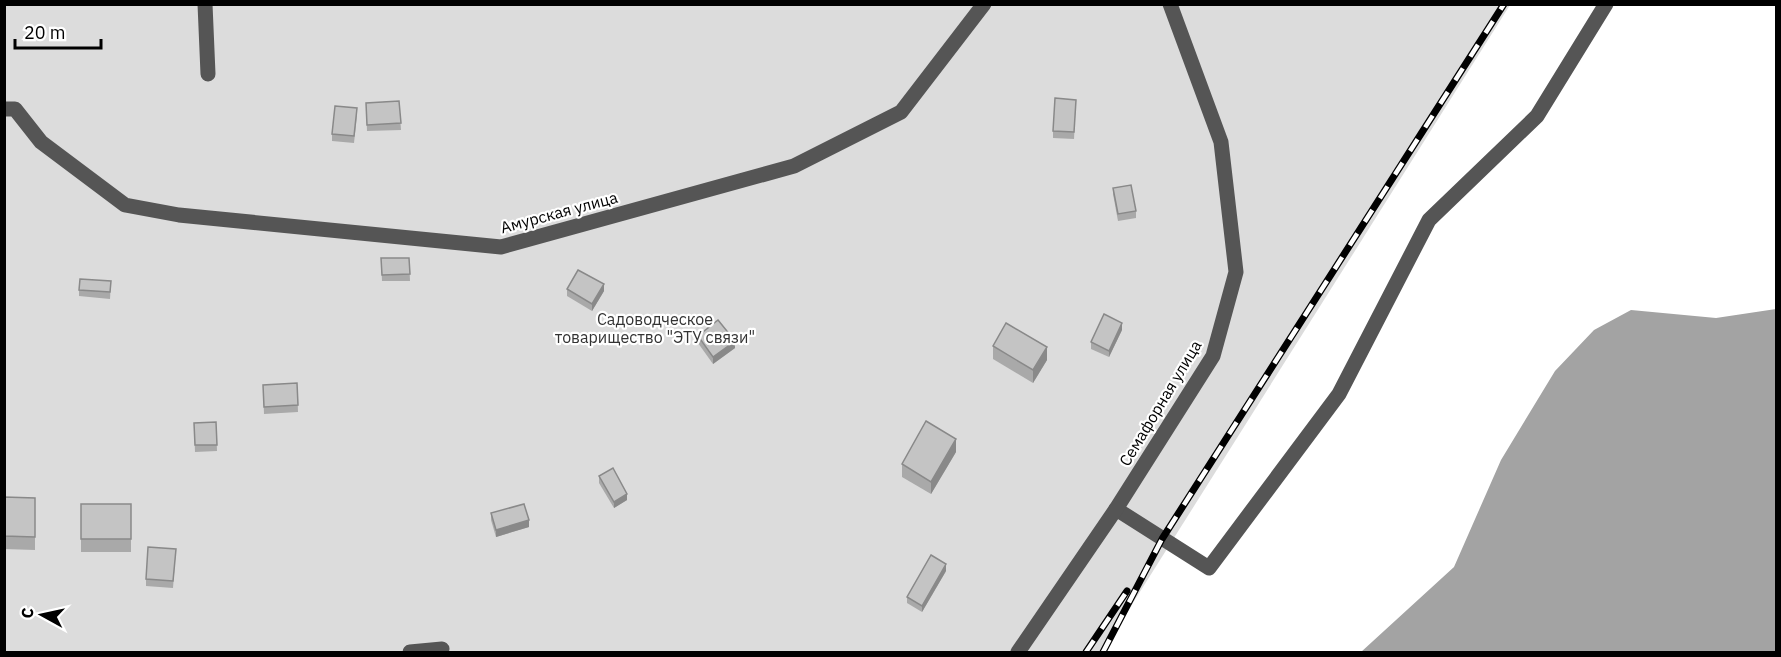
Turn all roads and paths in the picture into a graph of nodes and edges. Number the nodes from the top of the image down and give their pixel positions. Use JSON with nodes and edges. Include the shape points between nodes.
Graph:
{"nodes":[{"id":1,"x":205,"y":4,"type":"edge"},
{"id":2,"x":984,"y":4,"type":"edge"},
{"id":3,"x":1170,"y":4,"type":"edge"},
{"id":4,"x":1606,"y":4,"type":"edge"},
{"id":5,"x":208,"y":75,"type":"dead end"},
{"id":6,"x":4,"y":94,"type":"edge"},
{"id":7,"x":10,"y":109,"type":"edge"},
{"id":8,"x":1116,"y":509,"type":"junction"},
{"id":9,"x":442,"y":649,"type":"dead end"},
{"id":10,"x":410,"y":652,"type":"edge"},
{"id":11,"x":1018,"y":652,"type":"edge"}],
"edges":[{"from":1,"to":5,"type":"street"},
{"from":2,"to":7,"type":"street","name":"Амурская улица","via":[[901,112],[804,160],[501,247],[179,215],[125,205],[41,142]]},
{"from":3,"to":8,"type":"street","name":"Семафорная улица","via":[[1221,142],[1236,272],[1213,356]]},
{"from":4,"to":8,"type":"street","via":[[1537,116],[1429,220],[1339,394],[1209,568]]},
{"from":6,"to":7,"type":"street","name":"Амурская улица"},
{"from":8,"to":11,"type":"street","name":"Семафорная улица"},
{"from":9,"to":10,"type":"street"}]}
